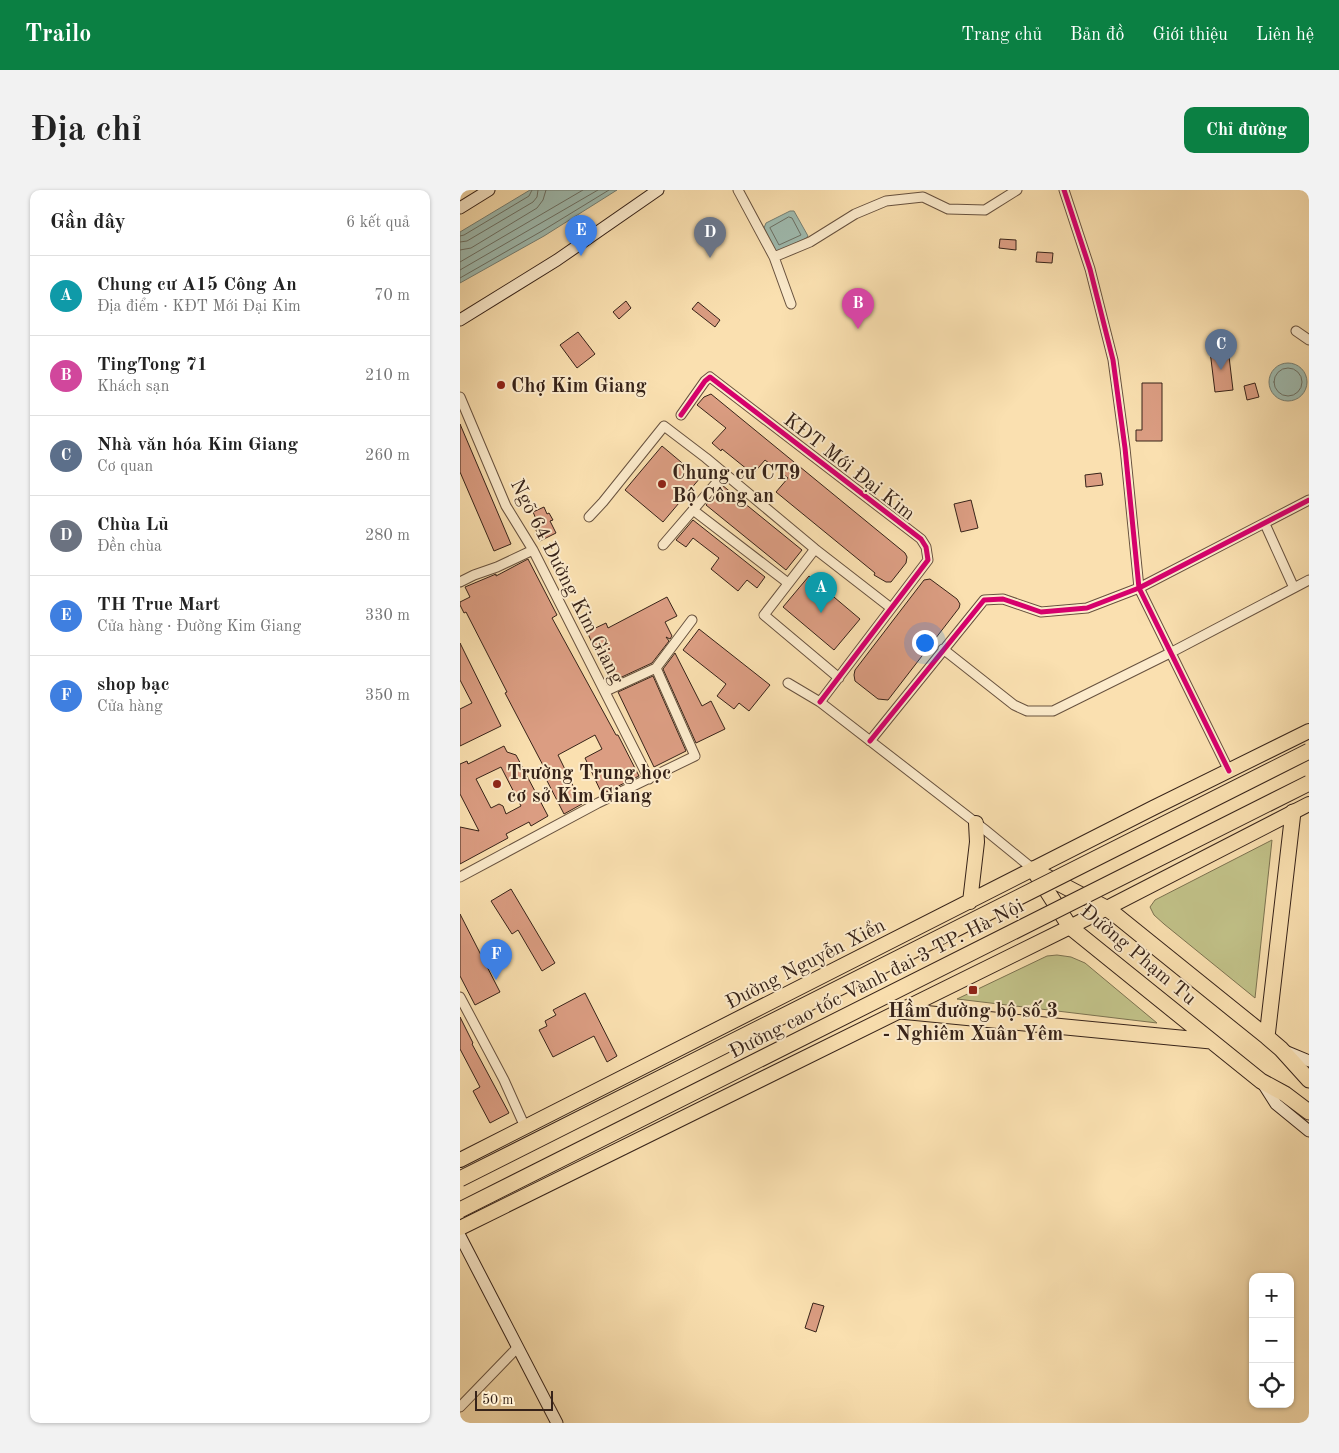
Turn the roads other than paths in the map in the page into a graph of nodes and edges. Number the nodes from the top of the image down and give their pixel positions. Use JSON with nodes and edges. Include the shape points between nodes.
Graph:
{"nodes":[{"id":1,"x":489,"y":190,"type":"edge"},
{"id":2,"x":658,"y":190,"type":"edge"},
{"id":3,"x":738,"y":190,"type":"edge"},
{"id":4,"x":1017,"y":190,"type":"edge"},
{"id":5,"x":1064,"y":190,"type":"edge"},
{"id":6,"x":460,"y":208,"type":"edge"},
{"id":7,"x":774,"y":257,"type":"junction"},
{"id":8,"x":791,"y":304,"type":"dead end"},
{"id":9,"x":460,"y":320,"type":"edge"},
{"id":10,"x":1296,"y":331,"type":"dead end"},
{"id":11,"x":1309,"y":340,"type":"edge"},
{"id":12,"x":460,"y":397,"type":"edge"},
{"id":13,"x":681,"y":415,"type":"dead end"},
{"id":14,"x":724,"y":474,"type":"junction"},
{"id":15,"x":1309,"y":500,"type":"edge"},
{"id":16,"x":693,"y":510,"type":"junction"},
{"id":17,"x":589,"y":517,"type":"dead end"},
{"id":18,"x":1265,"y":524,"type":"junction"},
{"id":19,"x":663,"y":545,"type":"dead end"},
{"id":20,"x":815,"y":549,"type":"junction"},
{"id":21,"x":533,"y":550,"type":"junction"},
{"id":22,"x":1309,"y":580,"type":"edge"},
{"id":23,"x":460,"y":582,"type":"edge"},
{"id":24,"x":788,"y":583,"type":"junction"},
{"id":25,"x":1138,"y":588,"type":"junction"},
{"id":26,"x":1294,"y":588,"type":"junction"},
{"id":27,"x":891,"y":608,"type":"junction"},
{"id":28,"x":692,"y":620,"type":"dead end"},
{"id":29,"x":943,"y":649,"type":"junction"},
{"id":30,"x":1170,"y":653,"type":"junction"},
{"id":31,"x":656,"y":668,"type":"junction"},
{"id":32,"x":838,"y":678,"type":"junction"},
{"id":33,"x":788,"y":683,"type":"dead end"},
{"id":34,"x":606,"y":691,"type":"junction"},
{"id":35,"x":820,"y":702,"type":"junction"},
{"id":36,"x":1309,"y":731,"type":"edge"},
{"id":37,"x":870,"y":741,"type":"junction"},
{"id":38,"x":1309,"y":751,"type":"edge"},
{"id":39,"x":1229,"y":771,"type":"junction"},
{"id":40,"x":649,"y":779,"type":"junction"},
{"id":41,"x":1309,"y":782,"type":"edge"},
{"id":42,"x":1309,"y":804,"type":"edge"},
{"id":43,"x":1293,"y":812,"type":"junction"},
{"id":44,"x":976,"y":822,"type":"junction"},
{"id":45,"x":1033,"y":870,"type":"junction"},
{"id":46,"x":460,"y":877,"type":"edge"},
{"id":47,"x":970,"y":902,"type":"junction"},
{"id":48,"x":1106,"y":908,"type":"junction"},
{"id":49,"x":1070,"y":927,"type":"junction"},
{"id":50,"x":460,"y":998,"type":"edge"},
{"id":51,"x":900,"y":1011,"type":"junction"},
{"id":52,"x":464,"y":1014,"type":"edge"},
{"id":53,"x":1267,"y":1037,"type":"junction"},
{"id":54,"x":1211,"y":1041,"type":"junction"},
{"id":55,"x":1281,"y":1049,"type":"junction"},
{"id":56,"x":801,"y":1060,"type":"junction"},
{"id":57,"x":1309,"y":1061,"type":"edge"},
{"id":58,"x":1309,"y":1080,"type":"edge"},
{"id":59,"x":1261,"y":1081,"type":"junction"},
{"id":60,"x":1309,"y":1112,"type":"edge"},
{"id":61,"x":525,"y":1127,"type":"junction"},
{"id":62,"x":1309,"y":1131,"type":"edge"},
{"id":63,"x":460,"y":1160,"type":"edge"},
{"id":64,"x":460,"y":1179,"type":"edge"},
{"id":65,"x":460,"y":1210,"type":"edge"},
{"id":66,"x":460,"y":1214,"type":"edge"},
{"id":67,"x":460,"y":1228,"type":"edge"},
{"id":68,"x":460,"y":1236,"type":"edge"},
{"id":69,"x":518,"y":1347,"type":"junction"},
{"id":70,"x":460,"y":1407,"type":"edge"},
{"id":71,"x":557,"y":1423,"type":"edge"}],
"edges":[{"from":1,"to":6,"type":"main road"},
{"from":2,"to":9,"type":"main road","via":[[557,260]]},
{"from":3,"to":7,"type":"street"},
{"from":4,"to":7,"type":"street","via":[[985,210],[948,209],[923,197],[886,201],[855,214],[810,242]]},
{"from":5,"to":25,"type":"street","via":[[1090,269],[1113,360]]},
{"from":7,"to":8,"type":"street"},
{"from":10,"to":11,"type":"street"},
{"from":12,"to":21,"type":"street","name":"Ngõ 64 Đường Kim Giang","via":[[506,506]]},
{"from":13,"to":27,"type":"street","name":"KĐT Mới Đại Kim","via":[[710,377],[921,540],[928,560]]},
{"from":14,"to":16,"type":"street"},
{"from":14,"to":17,"type":"street","via":[[664,426]]},
{"from":14,"to":20,"type":"street"},
{"from":15,"to":18,"type":"street"},
{"from":16,"to":19,"type":"street"},
{"from":16,"to":24,"type":"street"},
{"from":18,"to":25,"type":"street"},
{"from":18,"to":26,"type":"street"},
{"from":20,"to":24,"type":"street"},
{"from":20,"to":27,"type":"street"},
{"from":21,"to":23,"type":"street"},
{"from":21,"to":34,"type":"street","name":"Ngõ 64 Đường Kim Giang"},
{"from":22,"to":26,"type":"street"},
{"from":24,"to":32,"type":"street","via":[[764,615]]},
{"from":25,"to":29,"type":"street","via":[[1087,608],[1041,612],[1003,599],[984,600]]},
{"from":25,"to":30,"type":"street"},
{"from":26,"to":30,"type":"street"},
{"from":27,"to":32,"type":"street","name":"KĐT Mới Đại Kim"},
{"from":28,"to":31,"type":"street"},
{"from":29,"to":30,"type":"street","via":[[1014,705],[1028,711],[1053,711]]},
{"from":29,"to":37,"type":"street"},
{"from":30,"to":39,"type":"street"},
{"from":31,"to":34,"type":"street"},
{"from":31,"to":40,"type":"street","via":[[695,756]]},
{"from":32,"to":35,"type":"street","name":"KĐT Mới Đại Kim"},
{"from":33,"to":35,"type":"street"},
{"from":34,"to":40,"type":"street","name":"Ngõ 64 Đường Kim Giang"},
{"from":35,"to":37,"type":"street"},
{"from":36,"to":39,"type":"main road","name":"Đường Nguyễn Xiển"},
{"from":37,"to":44,"type":"street"},
{"from":38,"to":64,"type":"highway","name":"Đường cao tốc Vành đai 3 TP. Hà Nội","bridge":true},
{"from":39,"to":45,"type":"main road","name":"Đường Nguyễn Xiển"},
{"from":40,"to":46,"type":"street"},
{"from":41,"to":65,"type":"highway","name":"Đường cao tốc Vành đai 3 TP. Hà Nội","bridge":true},
{"from":42,"to":43,"type":"main road"},
{"from":43,"to":48,"type":"main road"},
{"from":43,"to":53,"type":"highway"},
{"from":44,"to":45,"type":"street"},
{"from":44,"to":47,"type":"main road"},
{"from":45,"to":47,"type":"main road","name":"Đường Nguyễn Xiển"},
{"from":45,"to":48,"type":"highway","name":"Đường Phạm Tu"},
{"from":45,"to":49,"type":"highway","name":"Đường Phạm Tu"},
{"from":47,"to":61,"type":"main road","name":"Đường Nguyễn Xiển"},
{"from":48,"to":49,"type":"main road"},
{"from":48,"to":53,"type":"highway","name":"Đường Phạm Tu"},
{"from":49,"to":51,"type":"main road"},
{"from":49,"to":54,"type":"highway","name":"Đường Phạm Tu"},
{"from":50,"to":52,"type":"street"},
{"from":51,"to":54,"type":"highway"},
{"from":51,"to":56,"type":"main road"},
{"from":52,"to":61,"type":"street","via":[[504,1080]]},
{"from":53,"to":55,"type":"highway","name":"Đường Phạm Tu"},
{"from":54,"to":59,"type":"highway","name":"Đường Phạm Tu"},
{"from":55,"to":57,"type":"main road","name":"Đường Phạm Tu"},
{"from":55,"to":58,"type":"highway","name":"Đường Phạm Tu"},
{"from":56,"to":66,"type":"main road","via":[[777,1056]]},
{"from":56,"to":67,"type":"main road"},
{"from":59,"to":60,"type":"highway","name":"Đường Phạm Tu"},
{"from":59,"to":62,"type":"main road","name":"Đường Phạm Tu","via":[[1276,1104]]},
{"from":61,"to":63,"type":"main road","name":"Đường Nguyễn Xiển"},
{"from":68,"to":69,"type":"main road"},
{"from":69,"to":70,"type":"street"},
{"from":69,"to":71,"type":"main road"}]}
